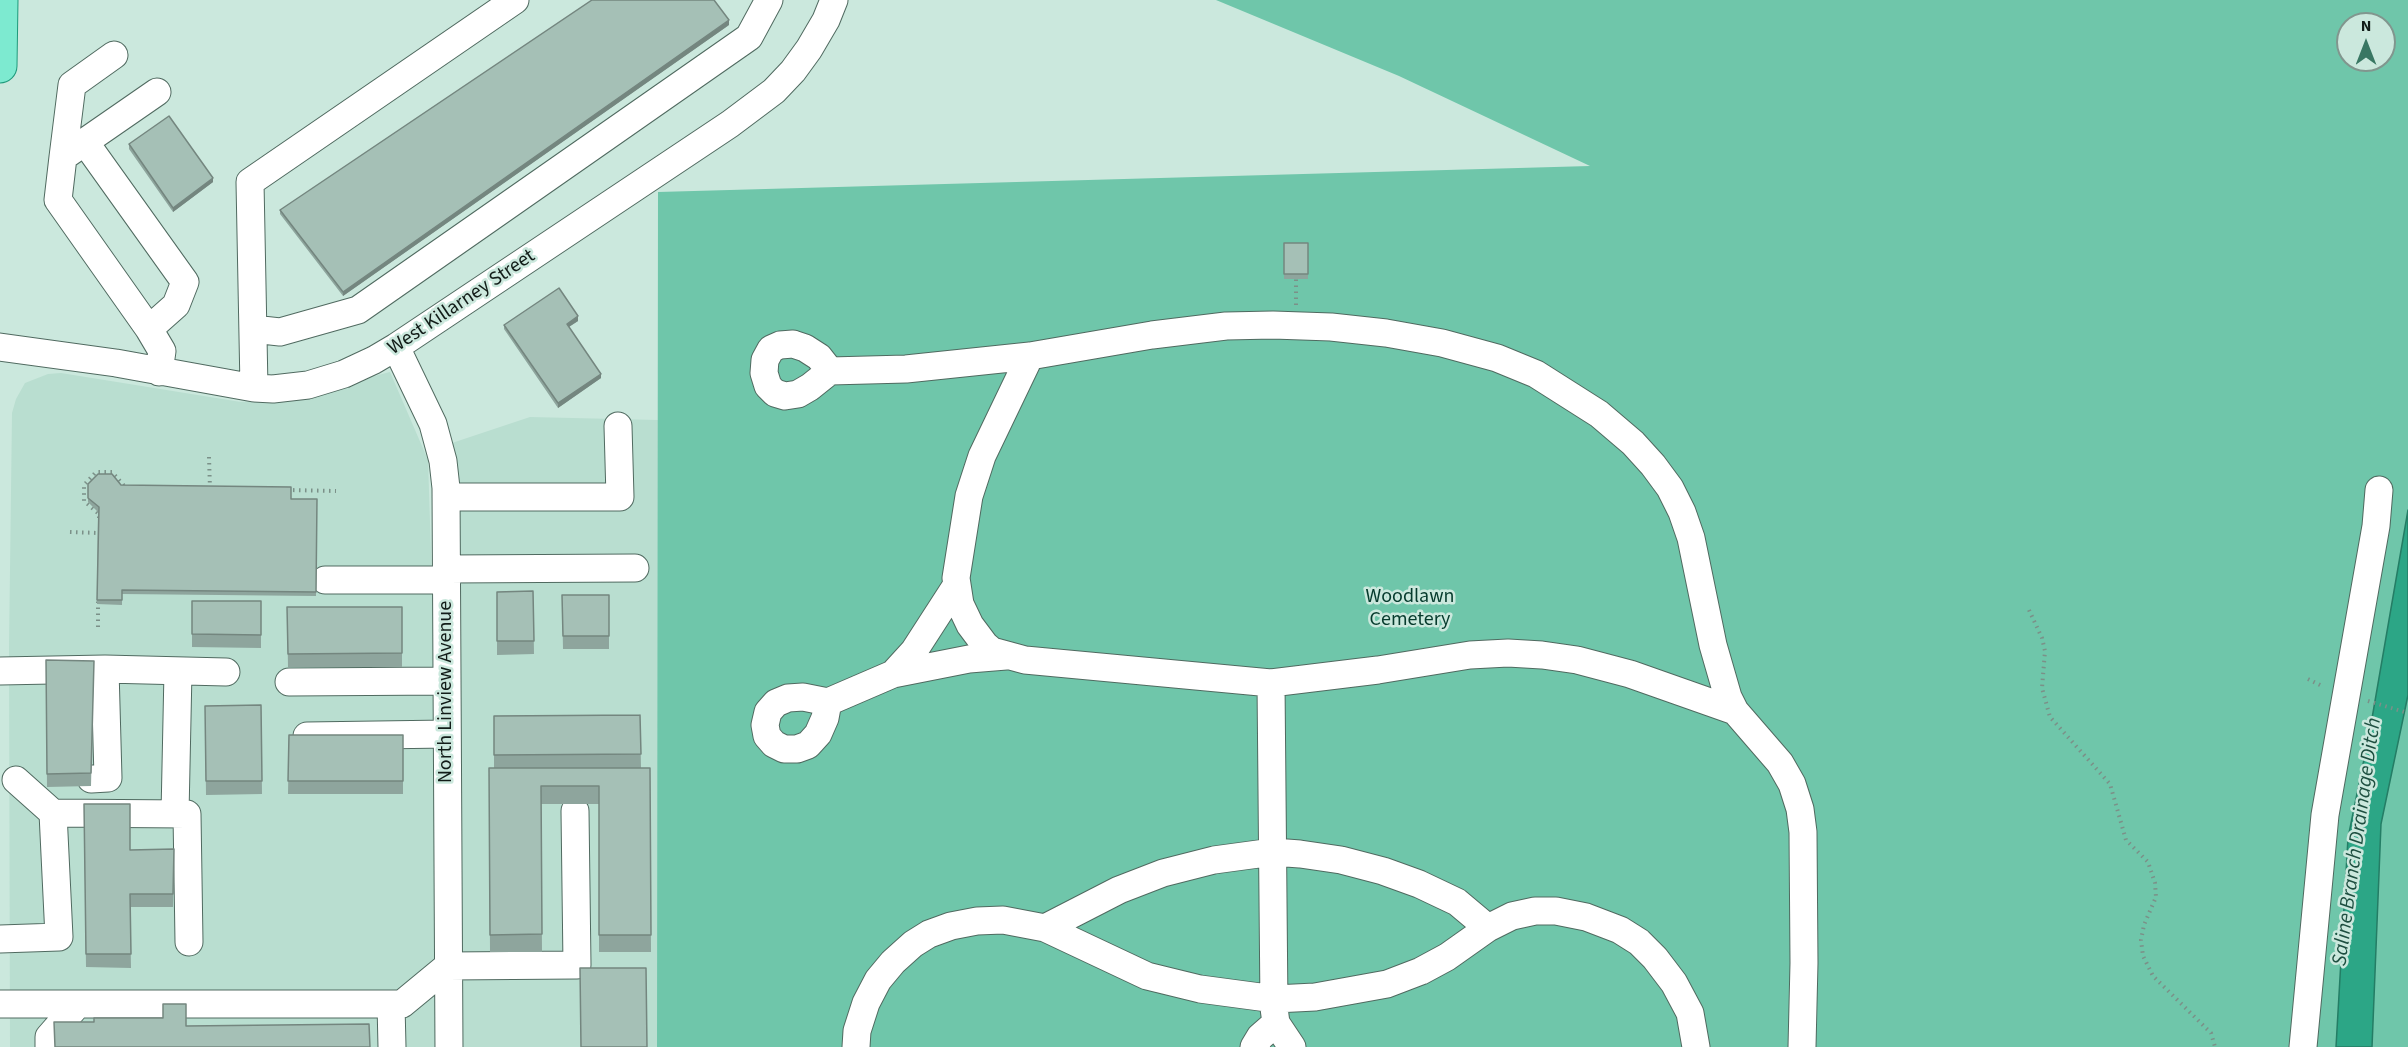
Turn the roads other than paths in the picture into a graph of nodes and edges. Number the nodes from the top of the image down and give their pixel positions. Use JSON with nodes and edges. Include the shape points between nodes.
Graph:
{"nodes":[{"id":1,"x":1,"y":0,"type":"edge"},
{"id":2,"x":515,"y":0,"type":"edge"},
{"id":3,"x":769,"y":0,"type":"edge"},
{"id":4,"x":834,"y":0,"type":"edge"},
{"id":5,"x":114,"y":55,"type":"dead end"},
{"id":6,"x":0,"y":66,"type":"edge"},
{"id":7,"x":157,"y":92,"type":"dead end"},
{"id":8,"x":74,"y":150,"type":"junction"},
{"id":9,"x":150,"y":329,"type":"junction"},
{"id":10,"x":253,"y":329,"type":"junction"},
{"id":11,"x":0,"y":347,"type":"edge"},
{"id":12,"x":396,"y":347,"type":"junction"},
{"id":13,"x":1030,"y":356,"type":"junction"},
{"id":14,"x":830,"y":371,"type":"dead end"},
{"id":15,"x":159,"y":372,"type":"junction"},
{"id":16,"x":254,"y":388,"type":"junction"},
{"id":17,"x":618,"y":426,"type":"dead end"},
{"id":18,"x":2379,"y":490,"type":"dead end"},
{"id":19,"x":446,"y":497,"type":"junction"},
{"id":20,"x":635,"y":568,"type":"dead end"},
{"id":21,"x":447,"y":574,"type":"junction"},
{"id":22,"x":325,"y":580,"type":"dead end"},
{"id":23,"x":956,"y":586,"type":"junction"},
{"id":24,"x":1005,"y":656,"type":"junction"},
{"id":25,"x":105,"y":669,"type":"junction"},
{"id":26,"x":0,"y":671,"type":"edge"},
{"id":27,"x":178,"y":671,"type":"junction"},
{"id":28,"x":226,"y":672,"type":"dead end"},
{"id":29,"x":893,"y":674,"type":"junction"},
{"id":30,"x":447,"y":681,"type":"junction"},
{"id":31,"x":289,"y":682,"type":"dead end"},
{"id":32,"x":1272,"y":683,"type":"junction"},
{"id":33,"x":828,"y":702,"type":"dead end"},
{"id":34,"x":1735,"y":711,"type":"junction"},
{"id":35,"x":447,"y":734,"type":"junction"},
{"id":36,"x":292,"y":736,"type":"edge"},
{"id":37,"x":47,"y":779,"type":"edge"},
{"id":38,"x":91,"y":779,"type":"edge"},
{"id":39,"x":8,"y":780,"type":"edge"},
{"id":40,"x":575,"y":811,"type":"dead end"},
{"id":41,"x":53,"y":813,"type":"junction"},
{"id":42,"x":175,"y":814,"type":"junction"},
{"id":43,"x":1272,"y":852,"type":"junction"},
{"id":44,"x":1046,"y":928,"type":"junction"},
{"id":45,"x":1488,"y":928,"type":"junction"},
{"id":46,"x":0,"y":939,"type":"edge"},
{"id":47,"x":189,"y":942,"type":"dead end"},
{"id":48,"x":448,"y":966,"type":"junction"},
{"id":49,"x":0,"y":1004,"type":"edge"},
{"id":50,"x":391,"y":1004,"type":"junction"},
{"id":51,"x":78,"y":1005,"type":"junction"},
{"id":52,"x":1275,"y":1011,"type":"junction"},
{"id":53,"x":49,"y":1047,"type":"edge"},
{"id":54,"x":392,"y":1047,"type":"edge"},
{"id":55,"x":449,"y":1047,"type":"edge"},
{"id":56,"x":856,"y":1047,"type":"edge"},
{"id":57,"x":1254,"y":1047,"type":"edge"},
{"id":58,"x":1292,"y":1047,"type":"edge"},
{"id":59,"x":1696,"y":1047,"type":"edge"},
{"id":60,"x":1802,"y":1047,"type":"edge"},
{"id":61,"x":2303,"y":1047,"type":"edge"}],
"edges":[{"from":1,"to":6,"type":"main road"},
{"from":2,"to":10,"type":"street","via":[[250,182]]},
{"from":3,"to":10,"type":"street","via":[[749,37],[358,310],[280,332]]},
{"from":4,"to":12,"type":"street","name":"West Killarney Street","via":[[809,49],[774,91]]},
{"from":5,"to":8,"type":"street","via":[[72,85]]},
{"from":7,"to":8,"type":"street"},
{"from":8,"to":9,"type":"street","via":[[58,200]]},
{"from":8,"to":9,"type":"street","via":[[185,282],[176,305]]},
{"from":9,"to":15,"type":"street","via":[[162,351]]},
{"from":10,"to":16,"type":"street"},
{"from":11,"to":15,"type":"street","name":"West Killarney Street"},
{"from":12,"to":16,"type":"street","name":"West Killarney Street","via":[[354,369],[318,381],[273,389]]},
{"from":12,"to":19,"type":"street","name":"North Linview Avenue","via":[[433,424],[443,461]]},
{"from":13,"to":14,"type":"street","via":[[906,369]]},
{"from":13,"to":23,"type":"street","via":[[982,456],[965,516]]},
{"from":13,"to":34,"type":"street","via":[[1226,326],[1296,326],[1376,332],[1442,343],[1536,374],[1599,414],[1633,442],[1670,488],[1690,538],[1713,645]]},
{"from":15,"to":16,"type":"street","name":"West Killarney Street"},
{"from":17,"to":19,"type":"street","via":[[620,497]]},
{"from":18,"to":61,"type":"street","via":[[2325,815]]},
{"from":19,"to":21,"type":"street","name":"North Linview Avenue"},
{"from":20,"to":21,"type":"street"},
{"from":21,"to":22,"type":"street"},
{"from":21,"to":30,"type":"street","name":"North Linview Avenue"},
{"from":23,"to":24,"type":"street","via":[[970,625],[985,645]]},
{"from":23,"to":29,"type":"street","via":[[914,651]]},
{"from":24,"to":29,"type":"street"},
{"from":24,"to":32,"type":"street"},
{"from":25,"to":26,"type":"street"},
{"from":25,"to":27,"type":"street"},
{"from":25,"to":38,"type":"street","via":[[108,778]]},
{"from":27,"to":28,"type":"street"},
{"from":27,"to":42,"type":"street"},
{"from":29,"to":33,"type":"street"},
{"from":30,"to":31,"type":"street"},
{"from":30,"to":35,"type":"street","name":"North Linview Avenue"},
{"from":32,"to":34,"type":"street","via":[[1470,655],[1542,655],[1630,674]]},
{"from":32,"to":43,"type":"street"},
{"from":34,"to":60,"type":"street","via":[[1780,763],[1800,809]]},
{"from":35,"to":36,"type":"street"},
{"from":35,"to":48,"type":"street","name":"North Linview Avenue"},
{"from":37,"to":39,"type":"street"},
{"from":39,"to":41,"type":"street"},
{"from":40,"to":48,"type":"street","via":[[577,965]]},
{"from":41,"to":42,"type":"street"},
{"from":41,"to":46,"type":"street","via":[[59,937]]},
{"from":42,"to":47,"type":"street","via":[[187,814]]},
{"from":43,"to":44,"type":"street","via":[[1214,860],[1163,873],[1119,890]]},
{"from":43,"to":45,"type":"street","via":[[1341,860],[1383,871],[1457,902]]},
{"from":43,"to":52,"type":"street"},
{"from":44,"to":52,"type":"street","via":[[1147,976]]},
{"from":44,"to":56,"type":"street","via":[[1003,920],[977,921],[929,934],[906,950],[878,980],[866,1003]]},
{"from":45,"to":52,"type":"street","via":[[1421,971],[1387,984],[1315,997]]},
{"from":45,"to":59,"type":"street","via":[[1512,916],[1556,911],[1620,930],[1639,942],[1674,983],[1689,1013]]},
{"from":48,"to":50,"type":"street","via":[[402,1004]]},
{"from":48,"to":55,"type":"street","name":"North Linview Avenue"},
{"from":49,"to":51,"type":"street"},
{"from":50,"to":51,"type":"street"},
{"from":50,"to":54,"type":"street"},
{"from":51,"to":53,"type":"street","via":[[49,1038]]},
{"from":52,"to":57,"type":"street"},
{"from":52,"to":58,"type":"street"}]}
